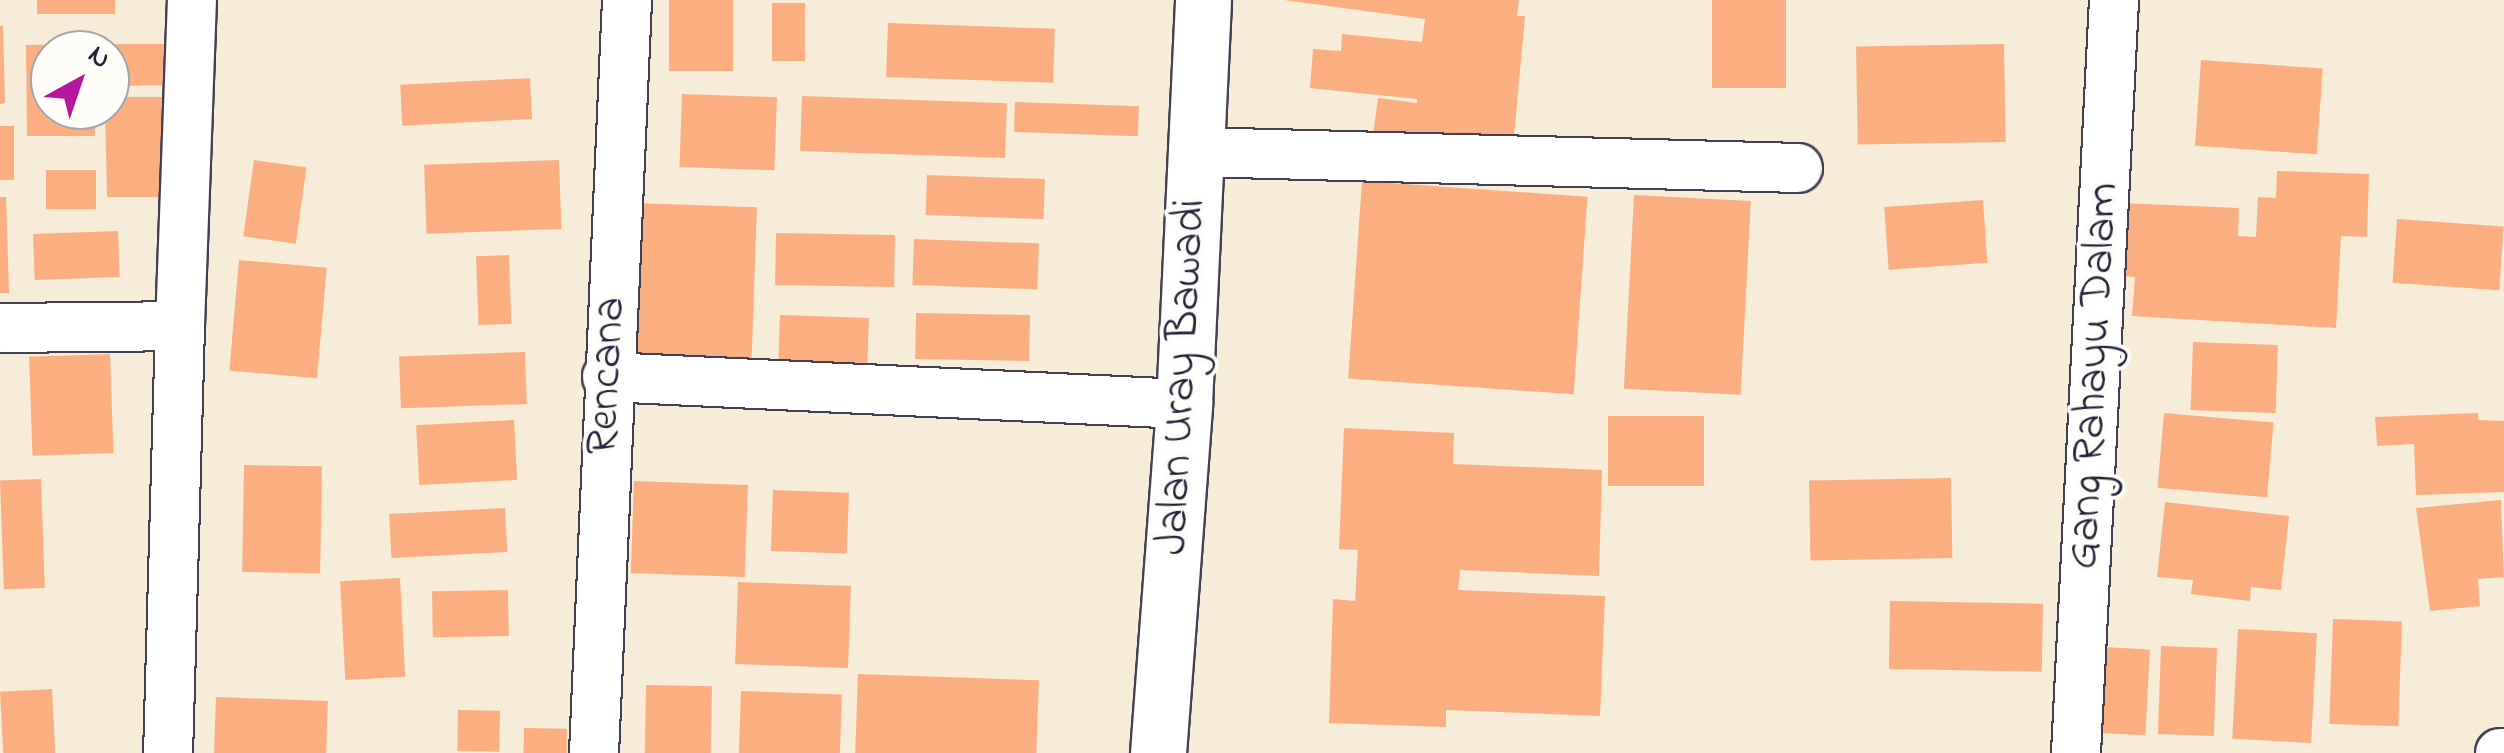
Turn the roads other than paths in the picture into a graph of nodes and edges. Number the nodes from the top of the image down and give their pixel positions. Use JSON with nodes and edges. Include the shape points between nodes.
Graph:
{"nodes":[{"id":1,"x":192,"y":0,"type":"edge"},
{"id":2,"x":627,"y":0,"type":"edge"},
{"id":3,"x":1203,"y":0,"type":"edge"},
{"id":4,"x":2114,"y":0,"type":"edge"},
{"id":5,"x":1196,"y":152,"type":"junction"},
{"id":6,"x":1798,"y":168,"type":"dead end"},
{"id":7,"x":180,"y":326,"type":"junction"},
{"id":8,"x":0,"y":328,"type":"edge"},
{"id":9,"x":607,"y":376,"type":"junction"},
{"id":10,"x":1184,"y":404,"type":"junction"},
{"id":11,"x":168,"y":753,"type":"edge"},
{"id":12,"x":594,"y":753,"type":"edge"},
{"id":13,"x":1158,"y":753,"type":"edge"},
{"id":14,"x":2076,"y":753,"type":"edge"}],
"edges":[{"from":1,"to":7,"type":"street"},
{"from":2,"to":9,"type":"street","name":"Rencana"},
{"from":3,"to":5,"type":"street","name":"Jalan Uray Bawadi"},
{"from":4,"to":14,"type":"street","name":"Gang Rahayu Dalam"},
{"from":5,"to":6,"type":"street"},
{"from":5,"to":10,"type":"street","name":"Jalan Uray Bawadi"},
{"from":7,"to":8,"type":"street"},
{"from":7,"to":11,"type":"street"},
{"from":9,"to":10,"type":"street"},
{"from":9,"to":12,"type":"street","name":"Rencana"},
{"from":10,"to":13,"type":"street","name":"Jalan Uray Bawadi"}]}
